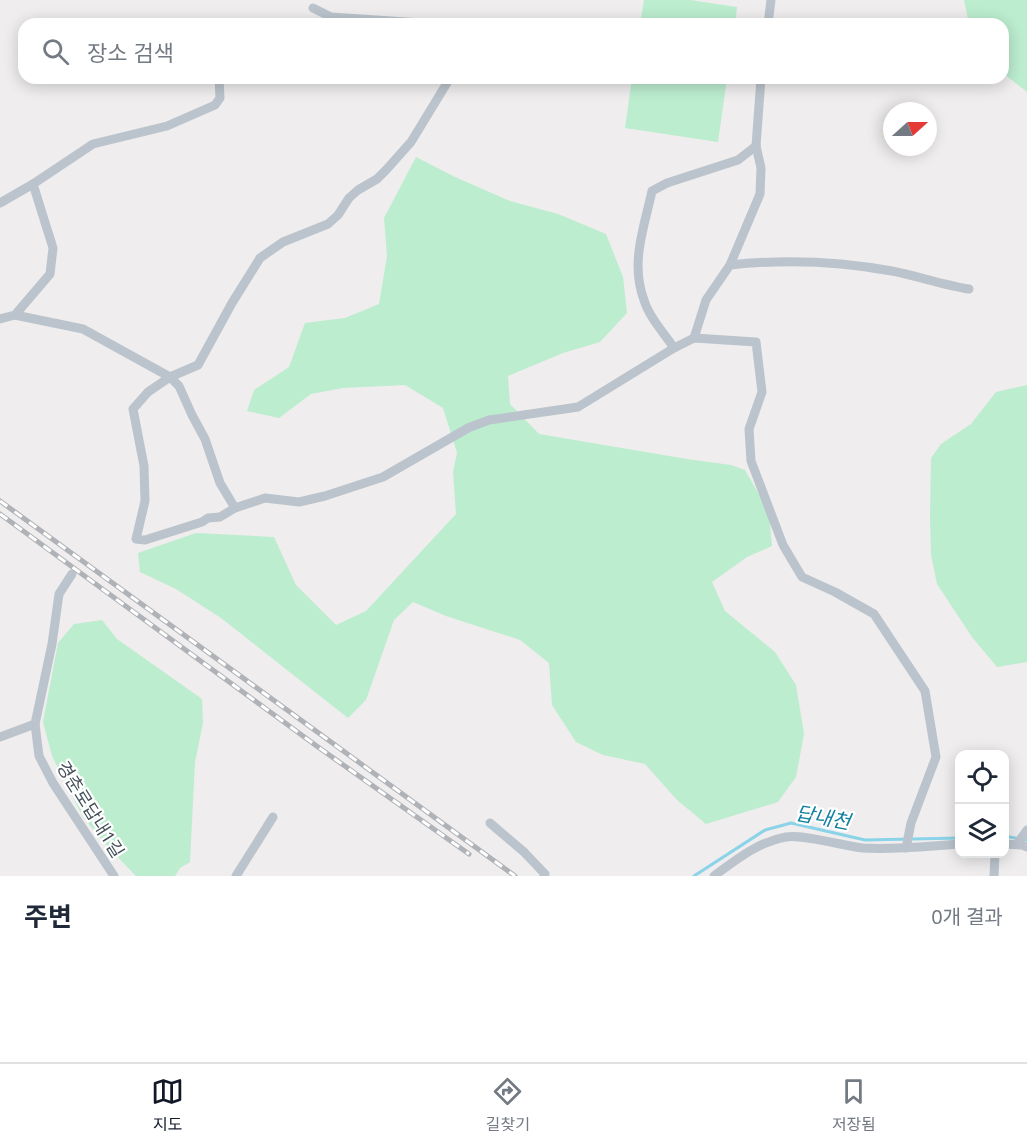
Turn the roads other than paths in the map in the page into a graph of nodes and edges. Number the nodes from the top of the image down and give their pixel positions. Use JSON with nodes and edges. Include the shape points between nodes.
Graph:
{"nodes":[{"id":1,"x":771,"y":0,"type":"edge"},
{"id":2,"x":313,"y":8,"type":"dead end"},
{"id":3,"x":346,"y":18,"type":"edge"},
{"id":4,"x":769,"y":18,"type":"edge"},
{"id":5,"x":219,"y":84,"type":"edge"},
{"id":6,"x":446,"y":84,"type":"edge"},
{"id":7,"x":761,"y":84,"type":"edge"},
{"id":8,"x":756,"y":146,"type":"junction"},
{"id":9,"x":33,"y":184,"type":"junction"},
{"id":10,"x":0,"y":203,"type":"edge"},
{"id":11,"x":730,"y":265,"type":"junction"},
{"id":12,"x":969,"y":289,"type":"dead end"},
{"id":13,"x":15,"y":315,"type":"junction"},
{"id":14,"x":0,"y":319,"type":"edge"},
{"id":15,"x":693,"y":338,"type":"junction"},
{"id":16,"x":674,"y":348,"type":"junction"},
{"id":17,"x":170,"y":377,"type":"junction"},
{"id":18,"x":234,"y":508,"type":"junction"},
{"id":19,"x":72,"y":574,"type":"dead end"},
{"id":20,"x":35,"y":724,"type":"junction"},
{"id":21,"x":0,"y":737,"type":"edge"},
{"id":22,"x":273,"y":817,"type":"dead end"},
{"id":23,"x":490,"y":823,"type":"dead end"},
{"id":24,"x":1026,"y":831,"type":"edge"},
{"id":25,"x":955,"y":844,"type":"edge"},
{"id":26,"x":1009,"y":844,"type":"edge"},
{"id":27,"x":1017,"y":844,"type":"junction"},
{"id":28,"x":907,"y":847,"type":"junction"},
{"id":29,"x":1027,"y":847,"type":"edge"},
{"id":30,"x":995,"y":858,"type":"edge"},
{"id":31,"x":114,"y":876,"type":"edge"},
{"id":32,"x":236,"y":876,"type":"edge"},
{"id":33,"x":544,"y":876,"type":"edge"},
{"id":34,"x":714,"y":876,"type":"edge"},
{"id":35,"x":994,"y":876,"type":"edge"}],
"edges":[{"from":1,"to":4,"type":"street"},
{"from":2,"to":3,"type":"street","via":[[331,17]]},
{"from":5,"to":9,"type":"street","via":[[220,98],[215,105],[167,126],[93,144]]},
{"from":6,"to":17,"type":"street","via":[[411,142],[377,179],[349,198],[328,224],[283,242],[260,258],[198,365]]},
{"from":7,"to":8,"type":"street"},
{"from":8,"to":11,"type":"street","via":[[761,168],[760,195]]},
{"from":8,"to":16,"type":"street","via":[[738,160],[652,190],[636,271],[644,302]]},
{"from":9,"to":10,"type":"street"},
{"from":9,"to":13,"type":"street","via":[[53,248],[50,274]]},
{"from":11,"to":12,"type":"street","via":[[767,261],[837,263],[894,271]]},
{"from":11,"to":15,"type":"street","via":[[706,300]]},
{"from":13,"to":14,"type":"street"},
{"from":13,"to":17,"type":"street","via":[[83,329]]},
{"from":15,"to":16,"type":"street"},
{"from":15,"to":28,"type":"street","via":[[756,342],[762,392],[748,429],[751,461],[783,545],[802,577],[874,614],[925,691],[936,757],[910,823]]},
{"from":16,"to":18,"type":"street","via":[[578,407],[489,420],[383,477],[325,496],[299,502],[265,498]]},
{"from":17,"to":18,"type":"street","via":[[179,386],[205,439],[219,483]]},
{"from":17,"to":18,"type":"street","via":[[148,392],[133,409],[144,466],[145,501],[136,539],[145,540],[220,517]]},
{"from":19,"to":20,"type":"street","name":"경춘로답내1길","via":[[59,594]]},
{"from":20,"to":21,"type":"street"},
{"from":20,"to":31,"type":"street","name":"경춘로답내1길","via":[[39,756],[53,783]]},
{"from":22,"to":32,"type":"street"},
{"from":23,"to":33,"type":"street","via":[[524,852]]},
{"from":24,"to":27,"type":"street"},
{"from":25,"to":28,"type":"street"},
{"from":26,"to":27,"type":"street"},
{"from":27,"to":29,"type":"street"},
{"from":28,"to":34,"type":"street","via":[[862,848],[788,836],[744,853]]},
{"from":30,"to":35,"type":"street"}]}
